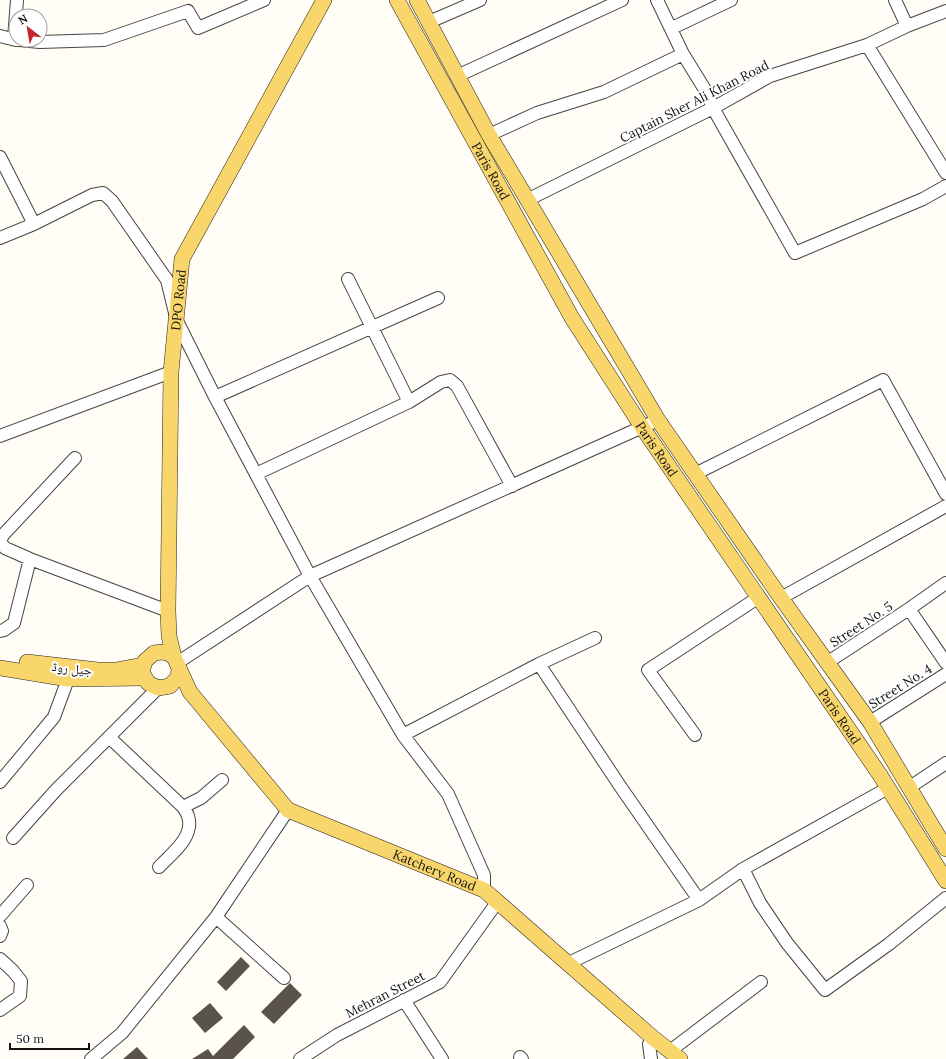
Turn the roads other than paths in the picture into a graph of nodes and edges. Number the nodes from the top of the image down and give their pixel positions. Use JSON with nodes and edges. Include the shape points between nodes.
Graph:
{"nodes":[{"id":1,"x":264,"y":0,"type":"edge"},
{"id":2,"x":397,"y":0,"type":"edge"},
{"id":3,"x":416,"y":0,"type":"edge"},
{"id":4,"x":480,"y":0,"type":"edge"},
{"id":5,"x":622,"y":0,"type":"edge"},
{"id":6,"x":658,"y":0,"type":"edge"},
{"id":7,"x":731,"y":0,"type":"edge"},
{"id":8,"x":895,"y":0,"type":"edge"},
{"id":9,"x":323,"y":1,"type":"edge"},
{"id":10,"x":946,"y":11,"type":"edge"},
{"id":11,"x":429,"y":22,"type":"junction"},
{"id":12,"x":907,"y":26,"type":"junction"},
{"id":13,"x":672,"y":28,"type":"junction"},
{"id":14,"x":48,"y":42,"type":"edge"},
{"id":15,"x":867,"y":45,"type":"junction"},
{"id":16,"x":683,"y":54,"type":"junction"},
{"id":17,"x":457,"y":76,"type":"junction"},
{"id":18,"x":713,"y":108,"type":"junction"},
{"id":19,"x":489,"y":135,"type":"junction"},
{"id":20,"x":0,"y":157,"type":"edge"},
{"id":21,"x":946,"y":173,"type":"edge"},
{"id":22,"x":946,"y":186,"type":"edge"},
{"id":23,"x":527,"y":200,"type":"junction"},
{"id":24,"x":34,"y":224,"type":"junction"},
{"id":25,"x":0,"y":238,"type":"edge"},
{"id":26,"x":348,"y":279,"type":"dead end"},
{"id":27,"x":438,"y":298,"type":"dead end"},
{"id":28,"x":591,"y":309,"type":"junction"},
{"id":29,"x":572,"y":318,"type":"junction"},
{"id":30,"x":177,"y":321,"type":"junction"},
{"id":31,"x":373,"y":327,"type":"junction"},
{"id":32,"x":171,"y":372,"type":"junction"},
{"id":33,"x":215,"y":397,"type":"junction"},
{"id":34,"x":409,"y":402,"type":"junction"},
{"id":35,"x":658,"y":420,"type":"junction"},
{"id":36,"x":642,"y":427,"type":"junction"},
{"id":37,"x":0,"y":436,"type":"edge"},
{"id":38,"x":75,"y":458,"type":"dead end"},
{"id":39,"x":256,"y":474,"type":"junction"},
{"id":40,"x":695,"y":474,"type":"junction"},
{"id":41,"x":512,"y":486,"type":"junction"},
{"id":42,"x":946,"y":494,"type":"edge"},
{"id":43,"x":946,"y":506,"type":"edge"},
{"id":44,"x":0,"y":542,"type":"edge"},
{"id":45,"x":30,"y":559,"type":"junction"},
{"id":46,"x":310,"y":576,"type":"junction"},
{"id":47,"x":946,"y":583,"type":"edge"},
{"id":48,"x":759,"y":597,"type":"junction"},
{"id":49,"x":782,"y":598,"type":"junction"},
{"id":50,"x":909,"y":609,"type":"junction"},
{"id":51,"x":168,"y":611,"type":"junction"},
{"id":52,"x":0,"y":631,"type":"edge"},
{"id":53,"x":169,"y":636,"type":"junction"},
{"id":54,"x":594,"y":638,"type":"dead end"},
{"id":55,"x":158,"y":652,"type":"junction"},
{"id":56,"x":0,"y":658,"type":"edge"},
{"id":57,"x":828,"y":662,"type":"junction"},
{"id":58,"x":946,"y":663,"type":"edge"},
{"id":59,"x":539,"y":664,"type":"junction"},
{"id":60,"x":0,"y":668,"type":"edge"},
{"id":61,"x":176,"y":668,"type":"junction"},
{"id":62,"x":144,"y":671,"type":"junction"},
{"id":63,"x":946,"y":674,"type":"edge"},
{"id":64,"x":68,"y":679,"type":"junction"},
{"id":65,"x":158,"y":688,"type":"junction"},
{"id":66,"x":870,"y":722,"type":"junction"},
{"id":67,"x":403,"y":735,"type":"junction"},
{"id":68,"x":695,"y":735,"type":"dead end"},
{"id":69,"x":109,"y":737,"type":"junction"},
{"id":70,"x":946,"y":763,"type":"edge"},
{"id":71,"x":222,"y":780,"type":"dead end"},
{"id":72,"x":0,"y":782,"type":"edge"},
{"id":73,"x":910,"y":787,"type":"junction"},
{"id":74,"x":888,"y":788,"type":"junction"},
{"id":75,"x":183,"y":807,"type":"junction"},
{"id":76,"x":288,"y":810,"type":"junction"},
{"id":77,"x":13,"y":838,"type":"dead end"},
{"id":78,"x":946,"y":849,"type":"edge"},
{"id":79,"x":158,"y":867,"type":"dead end"},
{"id":80,"x":743,"y":869,"type":"junction"},
{"id":81,"x":946,"y":881,"type":"edge"},
{"id":82,"x":27,"y":885,"type":"dead end"},
{"id":83,"x":484,"y":890,"type":"junction"},
{"id":84,"x":946,"y":898,"type":"edge"},
{"id":85,"x":699,"y":900,"type":"junction"},
{"id":86,"x":498,"y":901,"type":"junction"},
{"id":87,"x":0,"y":916,"type":"edge"},
{"id":88,"x":216,"y":917,"type":"junction"},
{"id":89,"x":0,"y":926,"type":"edge"},
{"id":90,"x":0,"y":936,"type":"edge"},
{"id":91,"x":0,"y":959,"type":"edge"},
{"id":92,"x":569,"y":963,"type":"junction"},
{"id":93,"x":284,"y":978,"type":"dead end"},
{"id":94,"x":761,"y":982,"type":"dead end"},
{"id":95,"x":404,"y":1000,"type":"junction"},
{"id":96,"x":0,"y":1010,"type":"edge"},
{"id":97,"x":652,"y":1037,"type":"junction"},
{"id":98,"x":675,"y":1055,"type":"edge"},
{"id":99,"x":91,"y":1059,"type":"edge"},
{"id":100,"x":300,"y":1059,"type":"edge"},
{"id":101,"x":442,"y":1059,"type":"edge"},
{"id":102,"x":651,"y":1059,"type":"edge"}],
"edges":[{"from":1,"to":14,"type":"street","via":[[198,28],[188,11],[104,40]]},
{"from":2,"to":29,"type":"main road","name":"Paris Road"},
{"from":3,"to":11,"type":"main road","name":"Paris Road"},
{"from":4,"to":11,"type":"street"},
{"from":5,"to":17,"type":"street"},
{"from":6,"to":13,"type":"street"},
{"from":7,"to":13,"type":"street"},
{"from":8,"to":12,"type":"street"},
{"from":9,"to":30,"type":"main road","name":"DPO Road","via":[[182,259]]},
{"from":10,"to":12,"type":"street","name":"Captain Sher Ali Khan Road"},
{"from":11,"to":17,"type":"main road","name":"Paris Road"},
{"from":12,"to":15,"type":"street","name":"Captain Sher Ali Khan Road"},
{"from":13,"to":16,"type":"street"},
{"from":15,"to":18,"type":"street","name":"Captain Sher Ali Khan Road","via":[[770,76]]},
{"from":15,"to":21,"type":"street"},
{"from":16,"to":18,"type":"street","via":[[707,93]]},
{"from":16,"to":19,"type":"street","via":[[604,92],[537,113]]},
{"from":17,"to":19,"type":"main road","name":"Paris Road"},
{"from":18,"to":22,"type":"street","via":[[795,253],[923,199]]},
{"from":18,"to":23,"type":"street","name":"Captain Sher Ali Khan Road"},
{"from":19,"to":23,"type":"main road","name":"Paris Road"},
{"from":20,"to":24,"type":"street"},
{"from":23,"to":28,"type":"main road","name":"Paris Road"},
{"from":24,"to":25,"type":"street"},
{"from":24,"to":30,"type":"street","via":[[92,195],[103,193],[167,280]]},
{"from":26,"to":31,"type":"street"},
{"from":27,"to":31,"type":"street"},
{"from":28,"to":29,"type":"main road"},
{"from":28,"to":35,"type":"main road","name":"Paris Road"},
{"from":29,"to":36,"type":"main road","name":"Paris Road"},
{"from":30,"to":32,"type":"main road","name":"DPO Road"},
{"from":30,"to":33,"type":"street"},
{"from":31,"to":33,"type":"street"},
{"from":31,"to":34,"type":"street"},
{"from":32,"to":37,"type":"street"},
{"from":32,"to":51,"type":"main road","name":"DPO Road"},
{"from":33,"to":39,"type":"street"},
{"from":34,"to":39,"type":"street"},
{"from":34,"to":41,"type":"street","via":[[441,382],[454,382]]},
{"from":35,"to":36,"type":"street"},
{"from":35,"to":40,"type":"main road","name":"Paris Road"},
{"from":36,"to":41,"type":"street"},
{"from":36,"to":48,"type":"main road","name":"Paris Road"},
{"from":38,"to":44,"type":"street","via":[[3,535]]},
{"from":39,"to":46,"type":"street"},
{"from":40,"to":42,"type":"street","via":[[883,380]]},
{"from":40,"to":49,"type":"main road","name":"Paris Road"},
{"from":41,"to":46,"type":"street"},
{"from":43,"to":49,"type":"street"},
{"from":44,"to":45,"type":"street","via":[[5,548]]},
{"from":45,"to":51,"type":"street"},
{"from":45,"to":52,"type":"street","via":[[14,623]]},
{"from":46,"to":61,"type":"street"},
{"from":46,"to":67,"type":"street"},
{"from":47,"to":50,"type":"street","name":"Street No. 5"},
{"from":48,"to":68,"type":"street","via":[[648,670]]},
{"from":48,"to":74,"type":"main road","name":"Paris Road"},
{"from":49,"to":57,"type":"main road","name":"Paris Road"},
{"from":50,"to":57,"type":"street","name":"Street No. 5"},
{"from":50,"to":58,"type":"street"},
{"from":51,"to":53,"type":"main road","name":"DPO Road"},
{"from":53,"to":55,"type":"main road"},
{"from":53,"to":61,"type":"main road","name":"DPO Road"},
{"from":54,"to":59,"type":"street"},
{"from":55,"to":61,"type":"main road","via":[[168,653]]},
{"from":55,"to":62,"type":"main road","via":[[150,655]]},
{"from":56,"to":62,"type":"main road","name":"جیل روڈ","via":[[98,670]]},
{"from":57,"to":66,"type":"main road","name":"Paris Road"},
{"from":59,"to":67,"type":"street"},
{"from":59,"to":85,"type":"street"},
{"from":60,"to":64,"type":"main road","name":"جیل روڈ"},
{"from":61,"to":65,"type":"main road","via":[[170,686]]},
{"from":61,"to":76,"type":"main road","name":"Katchery Road","via":[[190,692]]},
{"from":62,"to":64,"type":"main road","name":"جیل روڈ","via":[[97,679]]},
{"from":62,"to":65,"type":"main road","via":[[148,683]]},
{"from":63,"to":66,"type":"street","name":"Street No. 4"},
{"from":64,"to":72,"type":"street","via":[[54,717]]},
{"from":65,"to":69,"type":"street"},
{"from":66,"to":73,"type":"main road","name":"Paris Road"},
{"from":67,"to":83,"type":"street","via":[[448,794],[484,875]]},
{"from":69,"to":75,"type":"street"},
{"from":69,"to":77,"type":"street"},
{"from":70,"to":73,"type":"street"},
{"from":71,"to":75,"type":"street","via":[[201,798]]},
{"from":73,"to":78,"type":"main road","name":"Paris Road"},
{"from":74,"to":80,"type":"street"},
{"from":74,"to":81,"type":"main road","name":"Paris Road"},
{"from":75,"to":79,"type":"street","via":[[188,816],[187,834]]},
{"from":76,"to":83,"type":"main road","name":"Katchery Road"},
{"from":76,"to":88,"type":"street"},
{"from":80,"to":84,"type":"street","via":[[760,903],[825,990],[889,944]]},
{"from":80,"to":85,"type":"street"},
{"from":82,"to":87,"type":"street"},
{"from":83,"to":86,"type":"main road","name":"Katchery Road"},
{"from":85,"to":92,"type":"street"},
{"from":86,"to":92,"type":"main road","name":"Katchery Road"},
{"from":86,"to":95,"type":"street","name":"Mehran Street","via":[[440,982]]},
{"from":88,"to":93,"type":"street"},
{"from":88,"to":99,"type":"street","via":[[122,1033]]},
{"from":89,"to":90,"type":"street"},
{"from":91,"to":96,"type":"street","via":[[21,981],[20,996]]},
{"from":92,"to":97,"type":"main road","name":"Katchery Road"},
{"from":94,"to":98,"type":"street"},
{"from":95,"to":100,"type":"street","name":"Mehran Street","via":[[337,1035]]},
{"from":95,"to":101,"type":"street"},
{"from":97,"to":98,"type":"main road","name":"Katchery Road"},
{"from":97,"to":102,"type":"street","via":[[649,1044]]}]}
